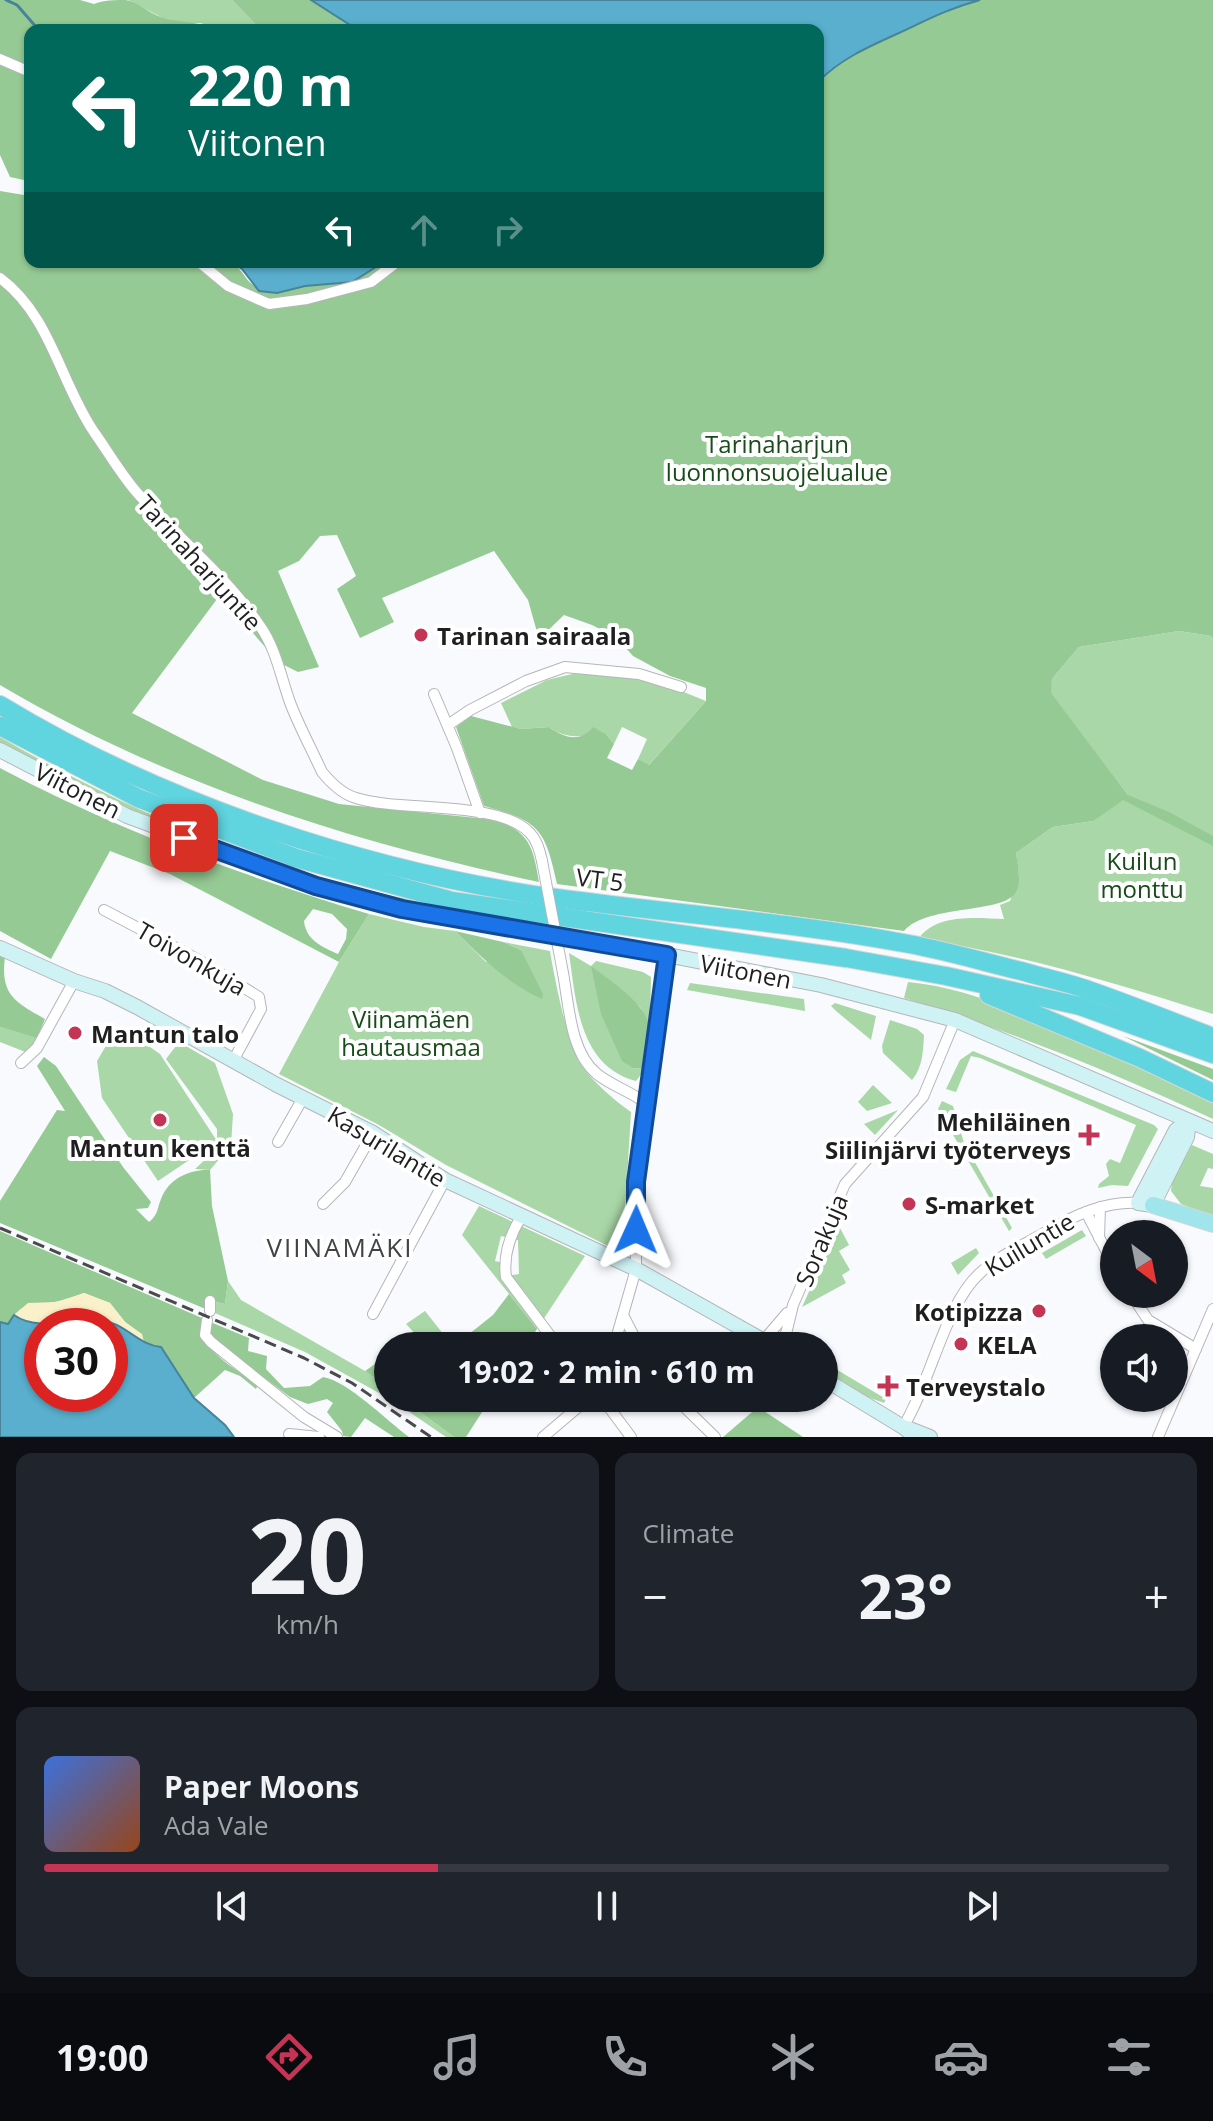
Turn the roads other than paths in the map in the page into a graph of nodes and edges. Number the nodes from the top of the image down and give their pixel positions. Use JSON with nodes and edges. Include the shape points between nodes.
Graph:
{"nodes":[{"id":1,"x":0,"y":59,"type":"edge"},
{"id":2,"x":24,"y":69,"type":"edge"},
{"id":3,"x":206,"y":268,"type":"edge"},
{"id":4,"x":389,"y":268,"type":"edge"},
{"id":5,"x":0,"y":278,"type":"edge"},
{"id":6,"x":681,"y":687,"type":"dead end"},
{"id":7,"x":434,"y":694,"type":"dead end"},
{"id":8,"x":0,"y":705,"type":"edge"},
{"id":9,"x":448,"y":725,"type":"junction"},
{"id":10,"x":0,"y":726,"type":"edge"},
{"id":11,"x":0,"y":750,"type":"edge"},
{"id":12,"x":480,"y":813,"type":"junction"},
{"id":13,"x":104,"y":910,"type":"dead end"},
{"id":14,"x":0,"y":948,"type":"edge"},
{"id":15,"x":667,"y":955,"type":"junction"},
{"id":16,"x":946,"y":976,"type":"junction"},
{"id":17,"x":74,"y":981,"type":"junction"},
{"id":18,"x":955,"y":1020,"type":"junction"},
{"id":19,"x":1213,"y":1037,"type":"edge"},
{"id":20,"x":1213,"y":1054,"type":"edge"},
{"id":21,"x":233,"y":1061,"type":"junction"},
{"id":22,"x":21,"y":1063,"type":"dead end"},
{"id":23,"x":1213,"y":1093,"type":"edge"},
{"id":24,"x":303,"y":1098,"type":"junction"},
{"id":25,"x":647,"y":1104,"type":"junction"},
{"id":26,"x":1189,"y":1121,"type":"junction"},
{"id":27,"x":1213,"y":1131,"type":"edge"},
{"id":28,"x":373,"y":1133,"type":"junction"},
{"id":29,"x":278,"y":1142,"type":"dead end"},
{"id":30,"x":445,"y":1180,"type":"junction"},
{"id":31,"x":323,"y":1204,"type":"dead end"},
{"id":32,"x":1146,"y":1204,"type":"junction"},
{"id":33,"x":1100,"y":1207,"type":"junction"},
{"id":34,"x":1086,"y":1212,"type":"junction"},
{"id":35,"x":521,"y":1217,"type":"junction"},
{"id":36,"x":1213,"y":1224,"type":"edge"},
{"id":37,"x":1099,"y":1240,"type":"joint"},
{"id":38,"x":636,"y":1269,"type":"junction"},
{"id":39,"x":793,"y":1305,"type":"junction"},
{"id":40,"x":1140,"y":1308,"type":"edge"},
{"id":41,"x":1213,"y":1309,"type":"edge"},
{"id":42,"x":209,"y":1310,"type":"dead end"},
{"id":43,"x":622,"y":1313,"type":"junction"},
{"id":44,"x":373,"y":1314,"type":"dead end"},
{"id":45,"x":547,"y":1332,"type":"edge"},
{"id":46,"x":617,"y":1332,"type":"edge"},
{"id":47,"x":632,"y":1332,"type":"edge"},
{"id":48,"x":748,"y":1332,"type":"edge"},
{"id":49,"x":775,"y":1332,"type":"edge"},
{"id":50,"x":786,"y":1332,"type":"edge"},
{"id":51,"x":1196,"y":1349,"type":"junction"},
{"id":52,"x":838,"y":1388,"type":"edge"},
{"id":53,"x":572,"y":1412,"type":"edge"},
{"id":54,"x":612,"y":1412,"type":"edge"},
{"id":55,"x":689,"y":1412,"type":"edge"},
{"id":56,"x":903,"y":1427,"type":"junction"},
{"id":57,"x":289,"y":1434,"type":"dead end"},
{"id":58,"x":319,"y":1437,"type":"edge"},
{"id":59,"x":337,"y":1437,"type":"edge"},
{"id":60,"x":543,"y":1437,"type":"edge"},
{"id":61,"x":631,"y":1437,"type":"edge"},
{"id":62,"x":715,"y":1437,"type":"edge"},
{"id":63,"x":916,"y":1437,"type":"edge"},
{"id":64,"x":930,"y":1437,"type":"edge"},
{"id":65,"x":1158,"y":1437,"type":"edge"}],
"edges":[{"from":1,"to":2,"type":"street"},
{"from":3,"to":4,"type":"street","via":[[228,286],[269,304],[371,282]]},
{"from":5,"to":12,"type":"street","name":"Tarinaharjuntie","via":[[37,319],[92,429],[137,493],[261,627],[293,709],[329,780],[354,798]]},
{"from":6,"to":9,"type":"street","via":[[639,674],[565,667],[526,681]]},
{"from":7,"to":9,"type":"street"},
{"from":8,"to":19,"type":"highway","name":"VT 5","via":[[186,798],[384,863],[554,898],[913,944],[1091,991]]},
{"from":9,"to":12,"type":"street"},
{"from":10,"to":16,"type":"highway","name":"VT 5","via":[[138,798],[296,858],[452,901]]},
{"from":11,"to":15,"type":"main road","name":"Viitonen","via":[[127,816],[316,886],[402,909]]},
{"from":12,"to":25,"type":"street","name":"Tarinaharjuntie","bridge":true,"via":[[510,819],[535,840],[583,1057],[597,1074]]},
{"from":13,"to":21,"type":"street","name":"Toivonkuja","via":[[259,997],[261,1009]]},
{"from":14,"to":17,"type":"main road","name":"Kasurilantie"},
{"from":15,"to":18,"type":"main road","name":"Viitonen","via":[[821,985]]},
{"from":15,"to":25,"type":"street"},
{"from":16,"to":20,"type":"highway","name":"VT 5","via":[[1080,1006]]},
{"from":16,"to":23,"type":"highway"},
{"from":17,"to":21,"type":"main road","name":"Kasurilantie","via":[[116,996]]},
{"from":17,"to":22,"type":"street","via":[[33,1055]]},
{"from":18,"to":26,"type":"main road","name":"Viitonen"},
{"from":18,"to":39,"type":"street","name":"Sorakuja","via":[[928,1089],[845,1184]]},
{"from":21,"to":24,"type":"main road","name":"Kasurilantie"},
{"from":24,"to":28,"type":"main road","name":"Kasurilantie"},
{"from":24,"to":29,"type":"street"},
{"from":25,"to":38,"type":"street","via":[[636,1182]]},
{"from":26,"to":27,"type":"main road","name":"Viitonen"},
{"from":26,"to":32,"type":"main road","via":[[1187,1137]]},
{"from":28,"to":30,"type":"main road","name":"Kasurilantie"},
{"from":28,"to":31,"type":"street","via":[[345,1182]]},
{"from":30,"to":35,"type":"main road","name":"Kasurilantie"},
{"from":30,"to":44,"type":"street"},
{"from":32,"to":33,"type":"street","name":"Kuiluntie"},
{"from":32,"to":36,"type":"main road"},
{"from":33,"to":34,"type":"street","name":"Kuiluntie"},
{"from":33,"to":37,"type":"street"},
{"from":34,"to":37,"type":"street"},
{"from":34,"to":56,"type":"street","name":"Kuiluntie","via":[[978,1274],[954,1312]]},
{"from":35,"to":38,"type":"main road","name":"Kasurilantie"},
{"from":35,"to":45,"type":"street","via":[[504,1263],[506,1277]]},
{"from":38,"to":43,"type":"street"},
{"from":38,"to":48,"type":"main road","name":"Kasurilantie"},
{"from":39,"to":49,"type":"street","name":"Sorakuja"},
{"from":39,"to":50,"type":"street","name":"Sorakuja"},
{"from":40,"to":51,"type":"street","via":[[1148,1320]]},
{"from":41,"to":51,"type":"street"},
{"from":42,"to":59,"type":"street","via":[[205,1335],[211,1342]]},
{"from":43,"to":46,"type":"street"},
{"from":43,"to":47,"type":"street"},
{"from":51,"to":65,"type":"street"},
{"from":52,"to":56,"type":"main road"},
{"from":53,"to":60,"type":"street"},
{"from":54,"to":61,"type":"street"},
{"from":55,"to":62,"type":"street"},
{"from":56,"to":63,"type":"main road"},
{"from":56,"to":64,"type":"main road"},
{"from":57,"to":58,"type":"street"}]}
